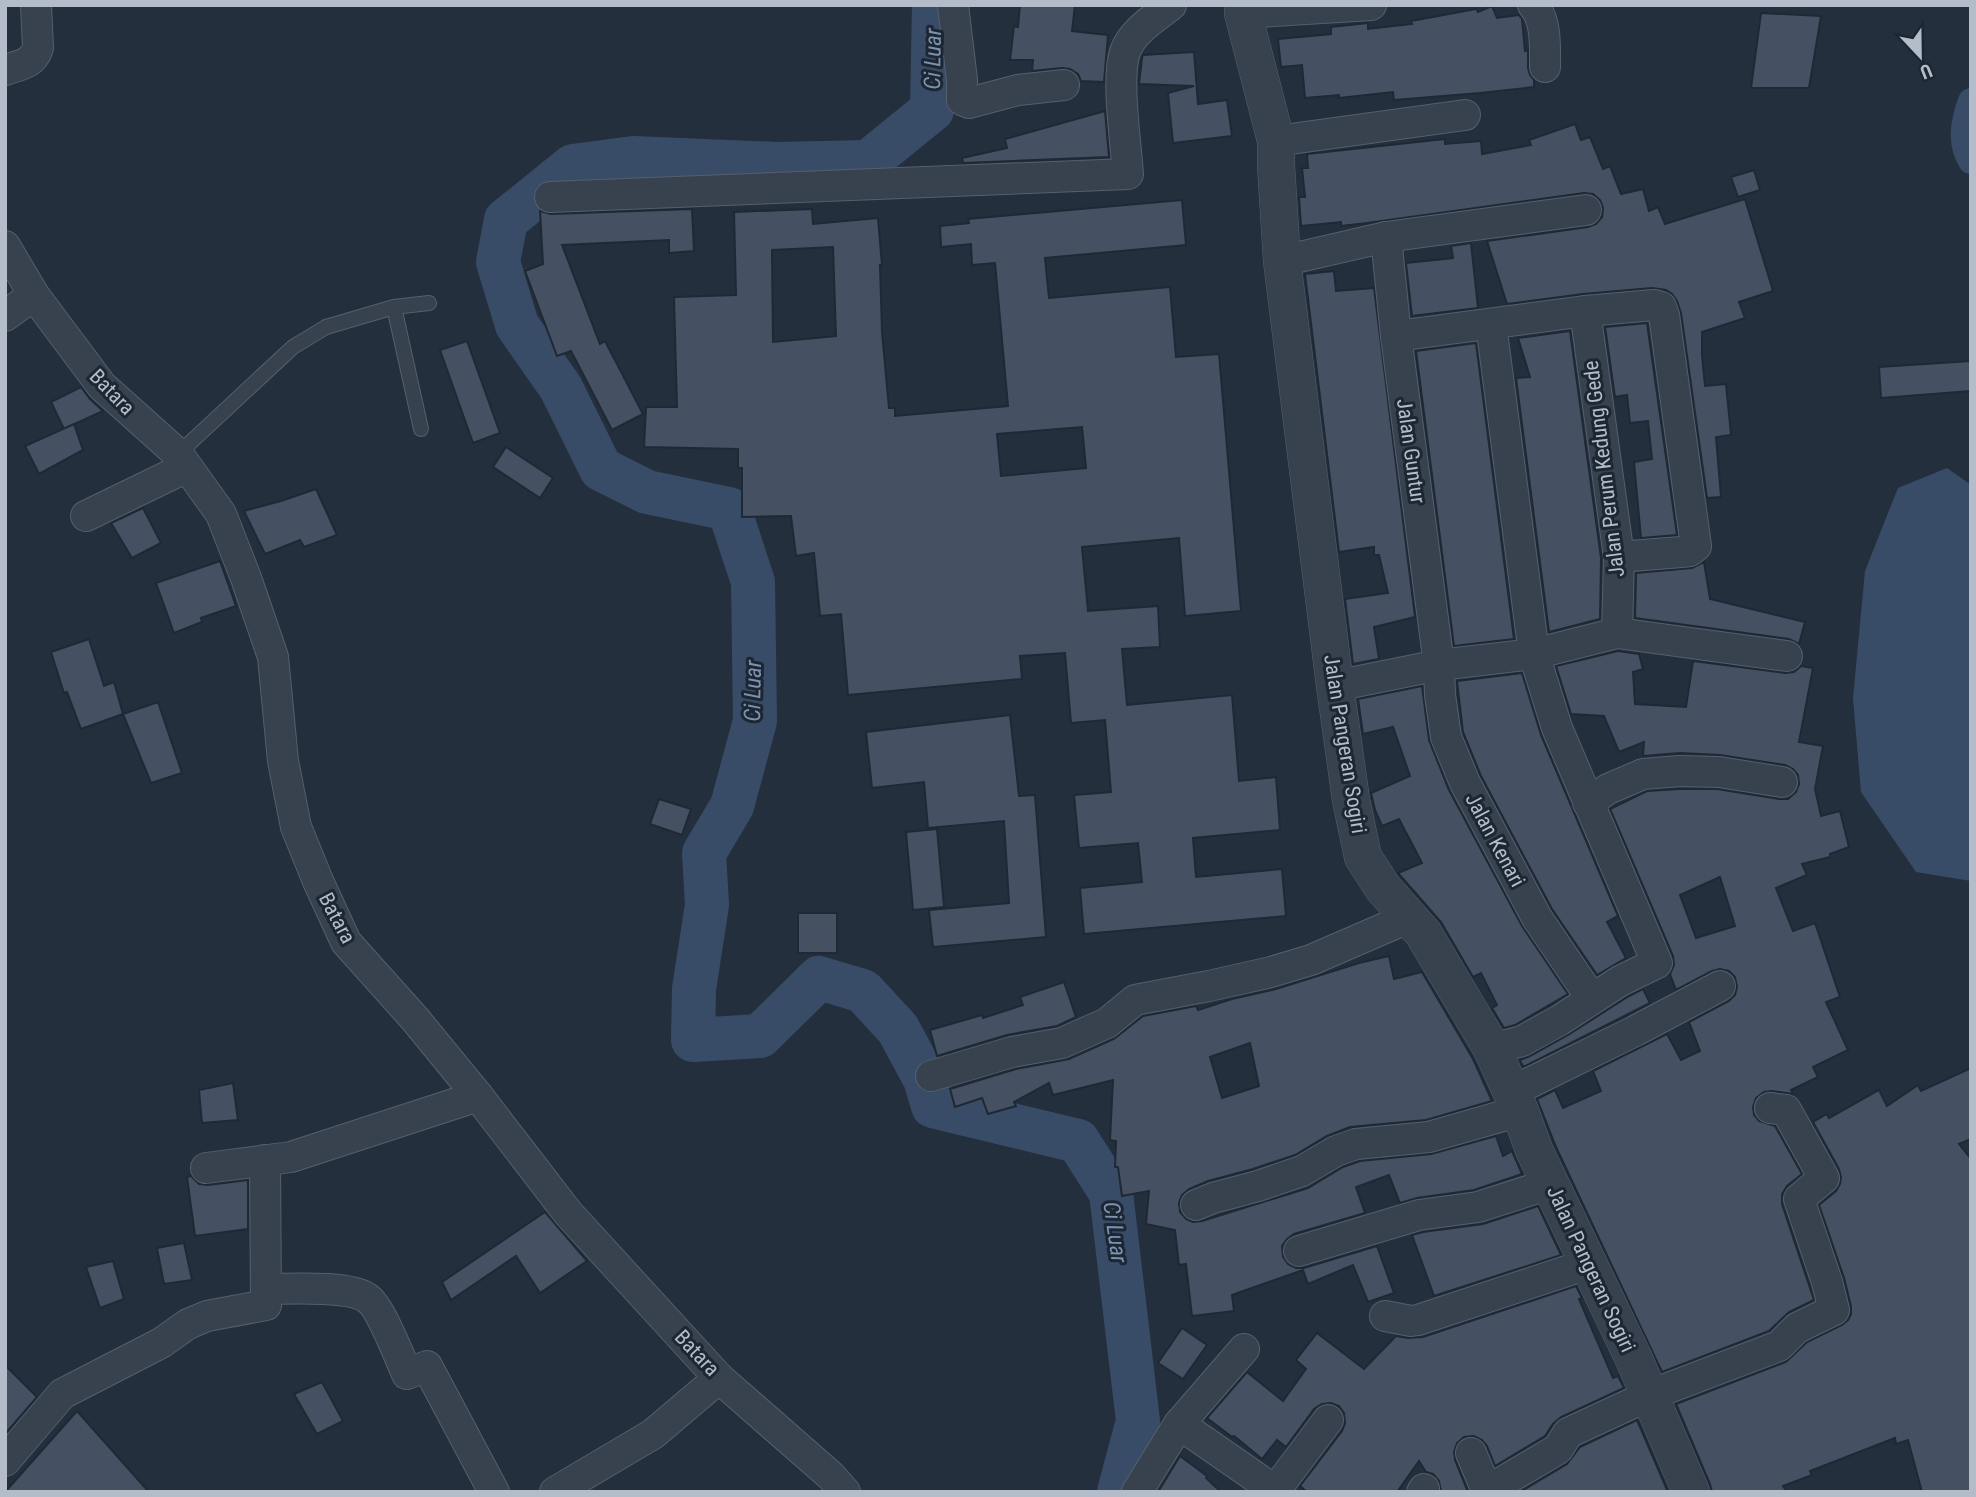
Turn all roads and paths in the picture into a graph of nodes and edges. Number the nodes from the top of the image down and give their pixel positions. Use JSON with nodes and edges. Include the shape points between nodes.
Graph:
{"nodes":[{"id":1,"x":36,"y":5,"type":"edge"},
{"id":2,"x":953,"y":5,"type":"edge"},
{"id":3,"x":1171,"y":5,"type":"edge"},
{"id":4,"x":1371,"y":5,"type":"edge"},
{"id":5,"x":1533,"y":5,"type":"edge"},
{"id":6,"x":1243,"y":9,"type":"edge"},
{"id":7,"x":1545,"y":67,"type":"dead end"},
{"id":8,"x":5,"y":70,"type":"edge"},
{"id":9,"x":1064,"y":85,"type":"dead end"},
{"id":10,"x":1465,"y":115,"type":"dead end"},
{"id":11,"x":1276,"y":141,"type":"junction"},
{"id":12,"x":550,"y":197,"type":"dead end"},
{"id":13,"x":1586,"y":211,"type":"dead end"},
{"id":14,"x":1386,"y":237,"type":"junction"},
{"id":15,"x":5,"y":246,"type":"edge"},
{"id":16,"x":1282,"y":261,"type":"junction"},
{"id":17,"x":34,"y":295,"type":"junction"},
{"id":18,"x":429,"y":303,"type":"dead end"},
{"id":19,"x":394,"y":307,"type":"junction"},
{"id":20,"x":1586,"y":311,"type":"junction"},
{"id":21,"x":5,"y":316,"type":"edge"},
{"id":22,"x":1491,"y":324,"type":"junction"},
{"id":23,"x":1396,"y":336,"type":"junction"},
{"id":24,"x":421,"y":429,"type":"dead end"},
{"id":25,"x":182,"y":461,"type":"junction"},
{"id":26,"x":86,"y":516,"type":"dead end"},
{"id":27,"x":1619,"y":557,"type":"junction"},
{"id":28,"x":1617,"y":633,"type":"junction"},
{"id":29,"x":1534,"y":654,"type":"junction"},
{"id":30,"x":1787,"y":656,"type":"dead end"},
{"id":31,"x":1439,"y":665,"type":"junction"},
{"id":32,"x":1335,"y":686,"type":"junction"},
{"id":33,"x":1782,"y":782,"type":"dead end"},
{"id":34,"x":1588,"y":803,"type":"junction"},
{"id":35,"x":1408,"y":918,"type":"junction"},
{"id":36,"x":1720,"y":986,"type":"dead end"},
{"id":37,"x":1592,"y":999,"type":"junction"},
{"id":38,"x":1492,"y":1049,"type":"junction"},
{"id":39,"x":931,"y":1076,"type":"dead end"},
{"id":40,"x":478,"y":1096,"type":"junction"},
{"id":41,"x":1515,"y":1102,"type":"junction"},
{"id":42,"x":1770,"y":1108,"type":"dead end"},
{"id":43,"x":265,"y":1160,"type":"junction"},
{"id":44,"x":206,"y":1168,"type":"dead end"},
{"id":45,"x":1550,"y":1184,"type":"junction"},
{"id":46,"x":1196,"y":1205,"type":"dead end"},
{"id":47,"x":1299,"y":1251,"type":"dead end"},
{"id":48,"x":1588,"y":1264,"type":"junction"},
{"id":49,"x":266,"y":1297,"type":"junction"},
{"id":50,"x":1385,"y":1316,"type":"dead end"},
{"id":51,"x":1244,"y":1349,"type":"dead end"},
{"id":52,"x":719,"y":1378,"type":"junction"},
{"id":53,"x":1650,"y":1395,"type":"junction"},
{"id":54,"x":1328,"y":1420,"type":"dead end"},
{"id":55,"x":1180,"y":1424,"type":"junction"},
{"id":56,"x":1471,"y":1453,"type":"dead end"},
{"id":57,"x":5,"y":1461,"type":"edge"},
{"id":58,"x":1275,"y":1491,"type":"edge"},
{"id":59,"x":494,"y":1492,"type":"edge"},
{"id":60,"x":555,"y":1492,"type":"edge"},
{"id":61,"x":845,"y":1492,"type":"edge"},
{"id":62,"x":1137,"y":1492,"type":"edge"},
{"id":63,"x":1691,"y":1492,"type":"edge"}],
"edges":[{"from":1,"to":8,"type":"street","via":[[36,55],[29,63]]},
{"from":2,"to":9,"type":"street","via":[[962,100],[966,103]]},
{"from":3,"to":12,"type":"street","via":[[1139,30],[1125,51],[1122,75],[1128,173]]},
{"from":4,"to":6,"type":"street"},
{"from":5,"to":7,"type":"street","via":[[1544,36]]},
{"from":6,"to":11,"type":"street","name":"Jalan Pangeran Sogiri"},
{"from":10,"to":11,"type":"street"},
{"from":11,"to":16,"type":"street","name":"Jalan Pangeran Sogiri"},
{"from":13,"to":14,"type":"street"},
{"from":14,"to":16,"type":"street"},
{"from":14,"to":23,"type":"street","name":"Jalan Guntur"},
{"from":15,"to":17,"type":"street","name":"Batara"},
{"from":16,"to":32,"type":"street","name":"Jalan Pangeran Sogiri"},
{"from":17,"to":21,"type":"street"},
{"from":17,"to":25,"type":"street","name":"Batara","via":[[102,386]]},
{"from":18,"to":19,"type":"lane"},
{"from":19,"to":24,"type":"lane"},
{"from":19,"to":25,"type":"lane","via":[[326,327],[293,347]]},
{"from":20,"to":22,"type":"street"},
{"from":20,"to":27,"type":"street","name":"Jalan Perum Kedung Gede"},
{"from":20,"to":27,"type":"street","via":[[1661,307],[1696,538],[1690,551]]},
{"from":22,"to":23,"type":"street"},
{"from":22,"to":29,"type":"street"},
{"from":23,"to":31,"type":"street","name":"Jalan Guntur"},
{"from":25,"to":26,"type":"street"},
{"from":25,"to":40,"type":"street","name":"Batara","via":[[221,514],[273,657],[283,761],[296,827],[346,942]]},
{"from":27,"to":28,"type":"street","name":"Jalan Perum Kedung Gede"},
{"from":28,"to":29,"type":"street"},
{"from":28,"to":30,"type":"street"},
{"from":29,"to":31,"type":"street"},
{"from":29,"to":34,"type":"street","via":[[1557,728]]},
{"from":31,"to":32,"type":"street"},
{"from":31,"to":37,"type":"street","name":"Jalan Kenari","via":[[1446,737],[1465,783],[1537,918]]},
{"from":32,"to":35,"type":"street","name":"Jalan Pangeran Sogiri","via":[[1363,858]]},
{"from":33,"to":34,"type":"street","via":[[1719,772],[1643,774]]},
{"from":34,"to":37,"type":"street","via":[[1657,963]]},
{"from":35,"to":38,"type":"street","name":"Jalan Pangeran Sogiri","via":[[1423,933]]},
{"from":35,"to":39,"type":"street","via":[[1311,960],[1135,1000],[1107,1023],[1062,1043]]},
{"from":36,"to":41,"type":"street"},
{"from":37,"to":38,"type":"street","via":[[1522,1041]]},
{"from":38,"to":41,"type":"street","name":"Jalan Pangeran Sogiri"},
{"from":40,"to":43,"type":"street","via":[[291,1157]]},
{"from":40,"to":52,"type":"street","name":"Batara","via":[[568,1213]]},
{"from":41,"to":45,"type":"street","name":"Jalan Pangeran Sogiri"},
{"from":41,"to":46,"type":"street","via":[[1429,1137],[1356,1144],[1302,1171]]},
{"from":42,"to":53,"type":"street","via":[[1786,1110],[1824,1178],[1799,1199],[1834,1310],[1797,1328],[1779,1346]]},
{"from":43,"to":44,"type":"street"},
{"from":43,"to":49,"type":"street"},
{"from":45,"to":47,"type":"street","via":[[1478,1207],[1419,1215]]},
{"from":45,"to":48,"type":"street","name":"Jalan Pangeran Sogiri"},
{"from":48,"to":50,"type":"street","via":[[1418,1320]]},
{"from":48,"to":53,"type":"street","name":"Jalan Pangeran Sogiri"},
{"from":49,"to":57,"type":"street","via":[[188,1324],[62,1394]]},
{"from":49,"to":59,"type":"street","via":[[349,1291],[368,1298],[407,1374],[427,1366]]},
{"from":51,"to":55,"type":"street"},
{"from":52,"to":60,"type":"street","via":[[653,1434]]},
{"from":52,"to":61,"type":"street","name":"Batara"},
{"from":53,"to":56,"type":"street","via":[[1568,1433],[1558,1449],[1487,1491]]},
{"from":53,"to":63,"type":"street","name":"Jalan Pangeran Sogiri"},
{"from":54,"to":58,"type":"street"},
{"from":55,"to":58,"type":"street"},
{"from":55,"to":62,"type":"street"}]}
